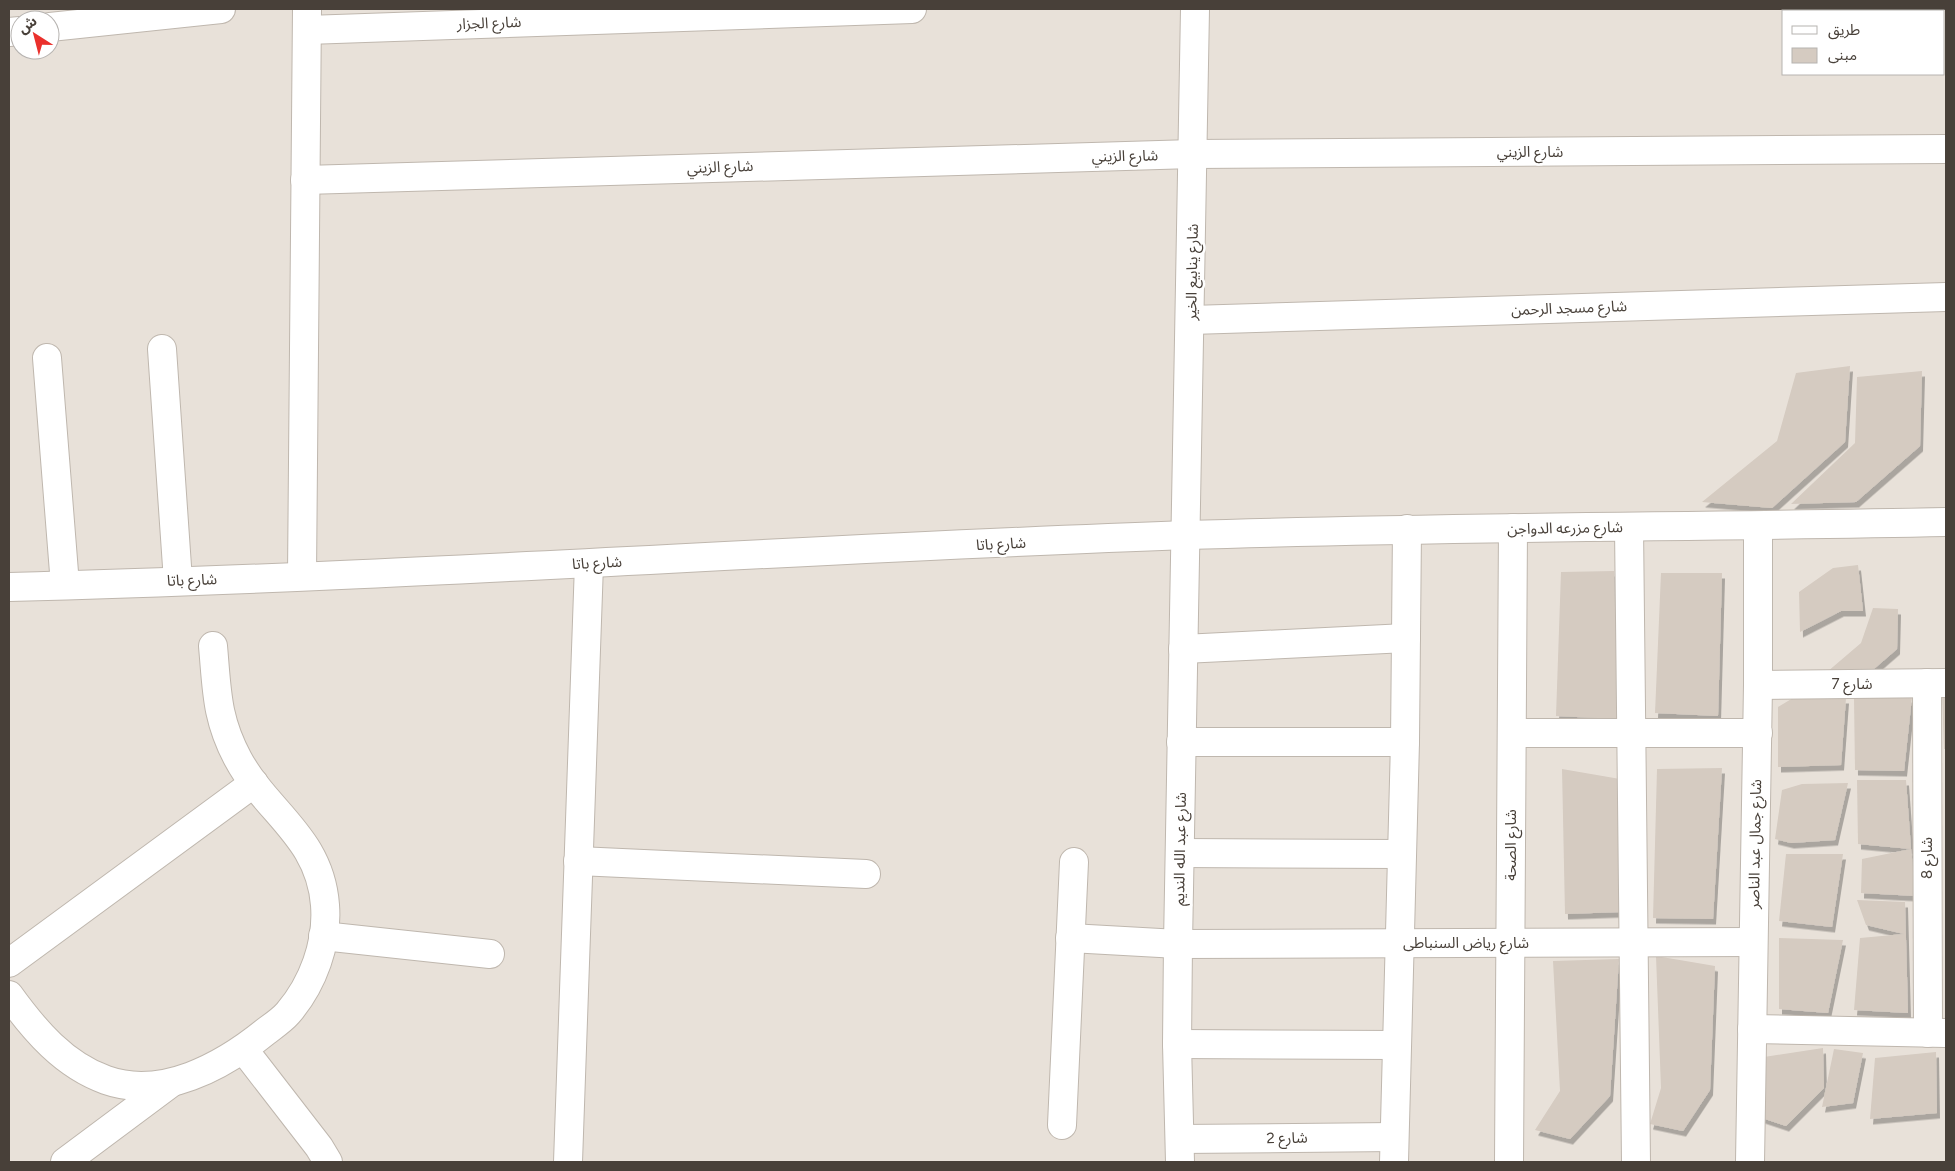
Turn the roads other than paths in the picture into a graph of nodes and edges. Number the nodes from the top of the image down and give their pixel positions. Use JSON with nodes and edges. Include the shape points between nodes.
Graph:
{"nodes":[{"id":1,"x":221,"y":9,"type":"edge"},
{"id":2,"x":912,"y":9,"type":"edge"},
{"id":3,"x":1196,"y":9,"type":"edge"},
{"id":4,"x":307,"y":19,"type":"edge"},
{"id":5,"x":60,"y":26,"type":"edge"},
{"id":6,"x":1946,"y":149,"type":"edge"},
{"id":7,"x":1193,"y":154,"type":"junction"},
{"id":8,"x":304,"y":180,"type":"junction"},
{"id":9,"x":1946,"y":297,"type":"edge"},
{"id":10,"x":1191,"y":320,"type":"junction"},
{"id":11,"x":162,"y":349,"type":"dead end"},
{"id":12,"x":47,"y":358,"type":"dead end"},
{"id":13,"x":1946,"y":522,"type":"edge"},
{"id":14,"x":1758,"y":526,"type":"junction"},
{"id":15,"x":1628,"y":527,"type":"junction"},
{"id":16,"x":1513,"y":528,"type":"junction"},
{"id":17,"x":1407,"y":530,"type":"junction"},
{"id":18,"x":1184,"y":535,"type":"junction"},
{"id":19,"x":589,"y":564,"type":"junction"},
{"id":20,"x":302,"y":576,"type":"junction"},
{"id":21,"x":178,"y":581,"type":"junction"},
{"id":22,"x":65,"y":585,"type":"junction"},
{"id":23,"x":9,"y":587,"type":"edge"},
{"id":24,"x":1406,"y":638,"type":"junction"},
{"id":25,"x":214,"y":646,"type":"dead end"},
{"id":26,"x":1182,"y":650,"type":"junction"},
{"id":27,"x":1936,"y":683,"type":"edge"},
{"id":28,"x":1758,"y":685,"type":"junction"},
{"id":29,"x":1512,"y":733,"type":"junction"},
{"id":30,"x":1631,"y":733,"type":"junction"},
{"id":31,"x":1758,"y":733,"type":"junction"},
{"id":32,"x":1181,"y":742,"type":"junction"},
{"id":33,"x":1405,"y":742,"type":"junction"},
{"id":34,"x":254,"y":783,"type":"junction"},
{"id":35,"x":1181,"y":853,"type":"junction"},
{"id":36,"x":1402,"y":854,"type":"junction"},
{"id":37,"x":1937,"y":856,"type":"edge"},
{"id":38,"x":578,"y":861,"type":"junction"},
{"id":39,"x":1074,"y":862,"type":"dead end"},
{"id":40,"x":866,"y":874,"type":"dead end"},
{"id":41,"x":323,"y":936,"type":"junction"},
{"id":42,"x":1070,"y":938,"type":"junction"},
{"id":43,"x":1398,"y":942,"type":"junction"},
{"id":44,"x":1633,"y":942,"type":"junction"},
{"id":45,"x":1753,"y":942,"type":"junction"},
{"id":46,"x":1510,"y":943,"type":"junction"},
{"id":47,"x":1178,"y":944,"type":"junction"},
{"id":48,"x":490,"y":954,"type":"dead end"},
{"id":49,"x":9,"y":963,"type":"edge"},
{"id":50,"x":9,"y":995,"type":"edge"},
{"id":51,"x":1752,"y":1030,"type":"junction"},
{"id":52,"x":1937,"y":1033,"type":"edge"},
{"id":53,"x":1177,"y":1044,"type":"junction"},
{"id":54,"x":1396,"y":1045,"type":"junction"},
{"id":55,"x":244,"y":1050,"type":"junction"},
{"id":56,"x":171,"y":1083,"type":"junction"},
{"id":57,"x":1062,"y":1125,"type":"dead end"},
{"id":58,"x":1394,"y":1150,"type":"edge"},
{"id":59,"x":1180,"y":1151,"type":"edge"},
{"id":60,"x":64,"y":1162,"type":"edge"},
{"id":61,"x":328,"y":1162,"type":"edge"},
{"id":62,"x":568,"y":1162,"type":"edge"},
{"id":63,"x":1509,"y":1162,"type":"edge"},
{"id":64,"x":1636,"y":1162,"type":"edge"},
{"id":65,"x":1750,"y":1162,"type":"edge"}],
"edges":[{"from":1,"to":5,"type":"street"},
{"from":2,"to":4,"type":"street","name":"شارع الجزار"},
{"from":3,"to":7,"type":"street","name":"شارع ينابيع الخير"},
{"from":4,"to":8,"type":"street"},
{"from":6,"to":7,"type":"street","name":"شارع الزيني"},
{"from":7,"to":8,"type":"street","name":"شارع الزيني"},
{"from":7,"to":10,"type":"street","name":"شارع ينابيع الخير"},
{"from":8,"to":20,"type":"street"},
{"from":9,"to":10,"type":"street","name":"شارع مسجد الرحمن"},
{"from":10,"to":18,"type":"street","name":"شارع ينابيع الخير"},
{"from":11,"to":21,"type":"street"},
{"from":12,"to":22,"type":"street"},
{"from":13,"to":14,"type":"street","name":"شارع مزرعه الدواجن"},
{"from":14,"to":15,"type":"street","name":"شارع مزرعه الدواجن"},
{"from":14,"to":28,"type":"street","name":"شارع جمال عبد الناصر"},
{"from":15,"to":16,"type":"street","name":"شارع مزرعه الدواجن"},
{"from":15,"to":30,"type":"street"},
{"from":16,"to":17,"type":"street","name":"شارع مزرعه الدواجن"},
{"from":16,"to":29,"type":"street","name":"شارع الصحة"},
{"from":17,"to":18,"type":"street","name":"شارع مزرعه الدواجن"},
{"from":17,"to":24,"type":"street"},
{"from":18,"to":19,"type":"street","name":"شارع باتا"},
{"from":18,"to":26,"type":"street","name":"شارع عبد الله النديم"},
{"from":19,"to":20,"type":"street","name":"شارع باتا"},
{"from":19,"to":38,"type":"street"},
{"from":20,"to":21,"type":"street","name":"شارع باتا"},
{"from":21,"to":22,"type":"street","name":"شارع باتا"},
{"from":22,"to":23,"type":"street","name":"شارع باتا"},
{"from":24,"to":26,"type":"street"},
{"from":24,"to":33,"type":"street"},
{"from":25,"to":34,"type":"street","via":[[218,710],[238,760]]},
{"from":26,"to":32,"type":"street","name":"شارع عبد الله النديم"},
{"from":27,"to":28,"type":"street","name":"شارع 7"},
{"from":27,"to":37,"type":"street","name":"شارع 8"},
{"from":28,"to":31,"type":"street","name":"شارع جمال عبد الناصر"},
{"from":29,"to":30,"type":"street"},
{"from":29,"to":46,"type":"street","name":"شارع الصحة"},
{"from":30,"to":31,"type":"street"},
{"from":30,"to":44,"type":"street"},
{"from":31,"to":45,"type":"street","name":"شارع جمال عبد الناصر"},
{"from":32,"to":33,"type":"street"},
{"from":32,"to":35,"type":"street","name":"شارع عبد الله النديم"},
{"from":33,"to":36,"type":"street"},
{"from":34,"to":41,"type":"street","via":[[310,852],[322,879],[325,907]]},
{"from":34,"to":49,"type":"street"},
{"from":35,"to":36,"type":"street"},
{"from":35,"to":47,"type":"street","name":"شارع عبد الله النديم"},
{"from":36,"to":43,"type":"street"},
{"from":37,"to":52,"type":"street","name":"شارع 8"},
{"from":38,"to":40,"type":"street"},
{"from":38,"to":62,"type":"street"},
{"from":39,"to":42,"type":"street"},
{"from":41,"to":48,"type":"street"},
{"from":41,"to":55,"type":"street","via":[[316,968],[288,1014]]},
{"from":42,"to":47,"type":"street","name":"شارع رياض السنباطى"},
{"from":42,"to":57,"type":"street"},
{"from":43,"to":46,"type":"street","name":"شارع رياض السنباطى"},
{"from":43,"to":47,"type":"street","name":"شارع رياض السنباطى"},
{"from":43,"to":54,"type":"street"},
{"from":44,"to":45,"type":"street","name":"شارع رياض السنباطى"},
{"from":44,"to":46,"type":"street","name":"شارع رياض السنباطى"},
{"from":44,"to":64,"type":"street"},
{"from":45,"to":51,"type":"street","name":"شارع جمال عبد الناصر"},
{"from":46,"to":63,"type":"street","name":"شارع الصحة"},
{"from":47,"to":53,"type":"street","name":"شارع عبد الله النديم"},
{"from":50,"to":56,"type":"street","via":[[54,1049],[78,1068],[116,1082],[139,1086]]},
{"from":51,"to":52,"type":"street"},
{"from":51,"to":65,"type":"street","name":"شارع جمال عبد الناصر"},
{"from":53,"to":54,"type":"street"},
{"from":53,"to":59,"type":"street","name":"شارع عبد الله النديم"},
{"from":54,"to":58,"type":"street"},
{"from":55,"to":56,"type":"street","via":[[198,1074]]},
{"from":55,"to":61,"type":"street"},
{"from":56,"to":60,"type":"street"},
{"from":58,"to":59,"type":"street","name":"شارع 2"}]}
